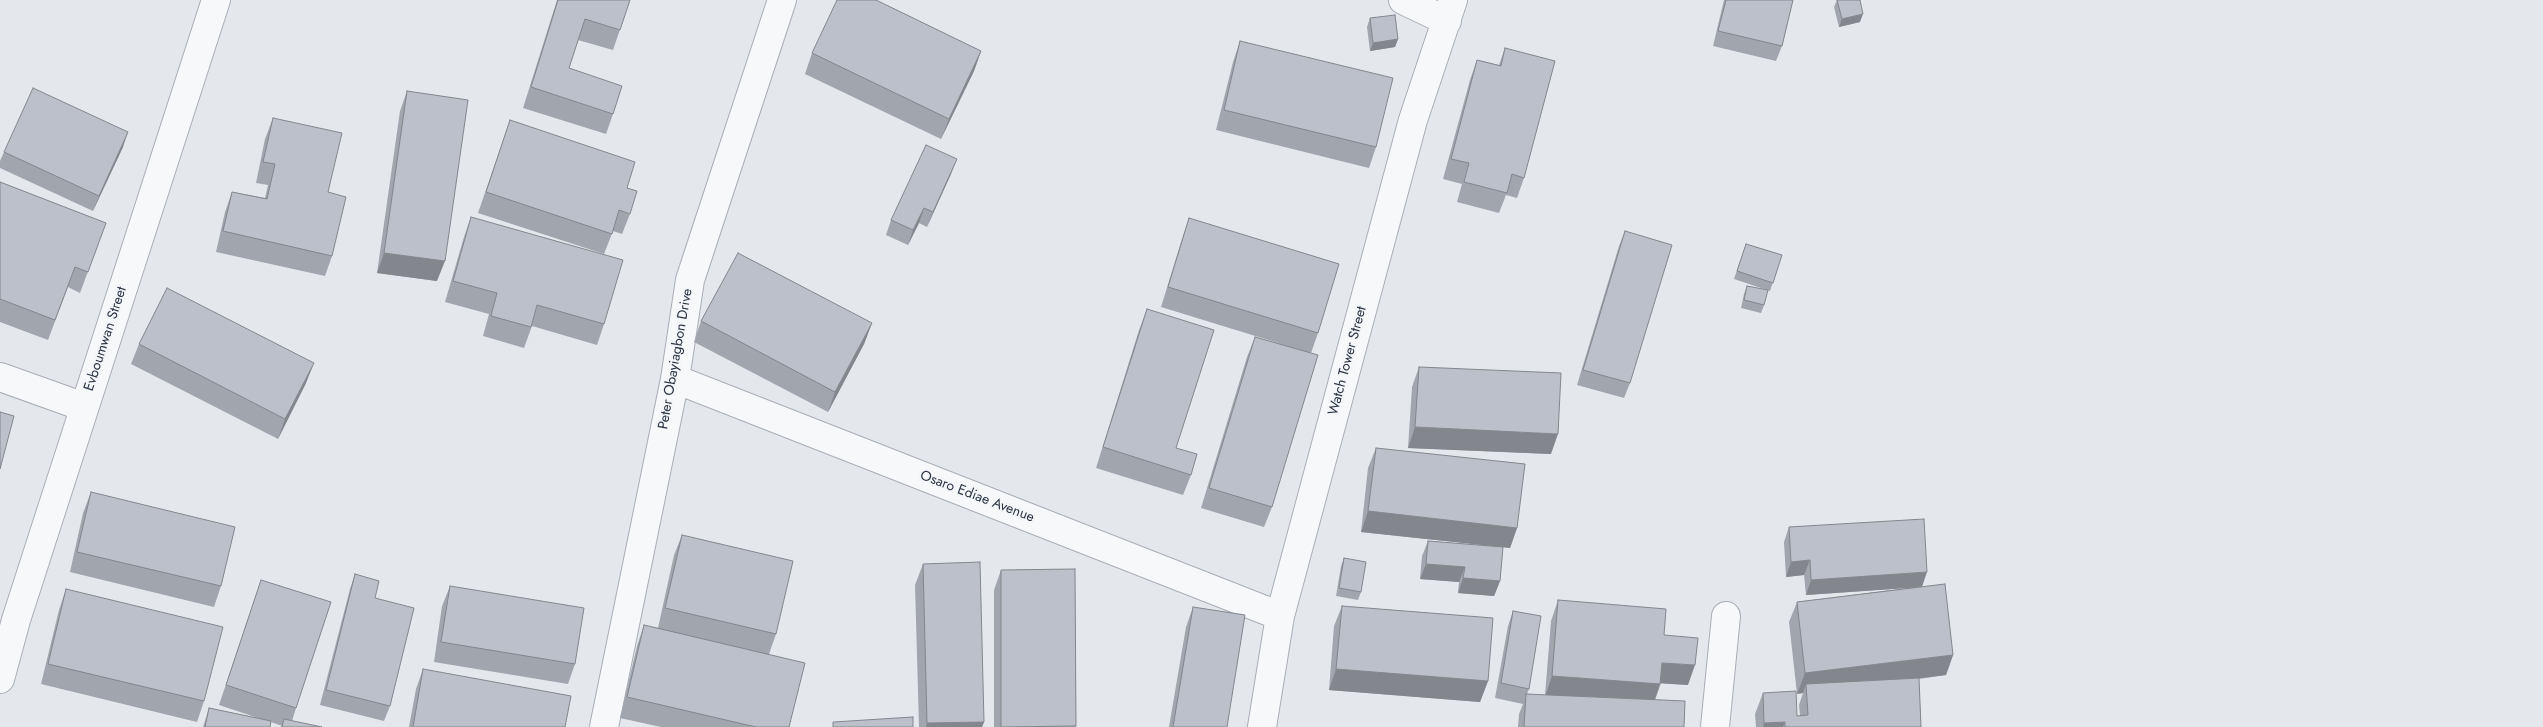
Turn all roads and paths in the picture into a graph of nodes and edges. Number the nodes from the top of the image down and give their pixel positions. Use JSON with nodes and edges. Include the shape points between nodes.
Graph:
{"nodes":[{"id":1,"x":216,"y":0,"type":"edge"},
{"id":2,"x":782,"y":0,"type":"edge"},
{"id":3,"x":1403,"y":0,"type":"edge"},
{"id":4,"x":1450,"y":11,"type":"edge"},
{"id":5,"x":0,"y":377,"type":"edge"},
{"id":6,"x":675,"y":379,"type":"junction"},
{"id":7,"x":84,"y":407,"type":"junction"},
{"id":8,"x":1280,"y":616,"type":"junction"},
{"id":9,"x":1726,"y":616,"type":"dead end"},
{"id":10,"x":0,"y":680,"type":"edge"},
{"id":11,"x":604,"y":727,"type":"edge"},
{"id":12,"x":1262,"y":727,"type":"edge"},
{"id":13,"x":1715,"y":727,"type":"edge"}],
"edges":[{"from":1,"to":7,"type":"street","name":"Evboumwan Street"},
{"from":2,"to":6,"type":"street","name":"Peter Obayiagbon Drive","via":[[690,280]]},
{"from":3,"to":4,"type":"street"},
{"from":4,"to":8,"type":"street","name":"Watch Tower Street","via":[[1413,120]]},
{"from":5,"to":7,"type":"street"},
{"from":6,"to":8,"type":"street","name":"Osaro Ediae Avenue"},
{"from":6,"to":11,"type":"street","name":"Peter Obayiagbon Drive"},
{"from":7,"to":10,"type":"street","name":"Evboumwan Street"},
{"from":8,"to":12,"type":"street","name":"Watch Tower Street"},
{"from":9,"to":13,"type":"street"}]}
